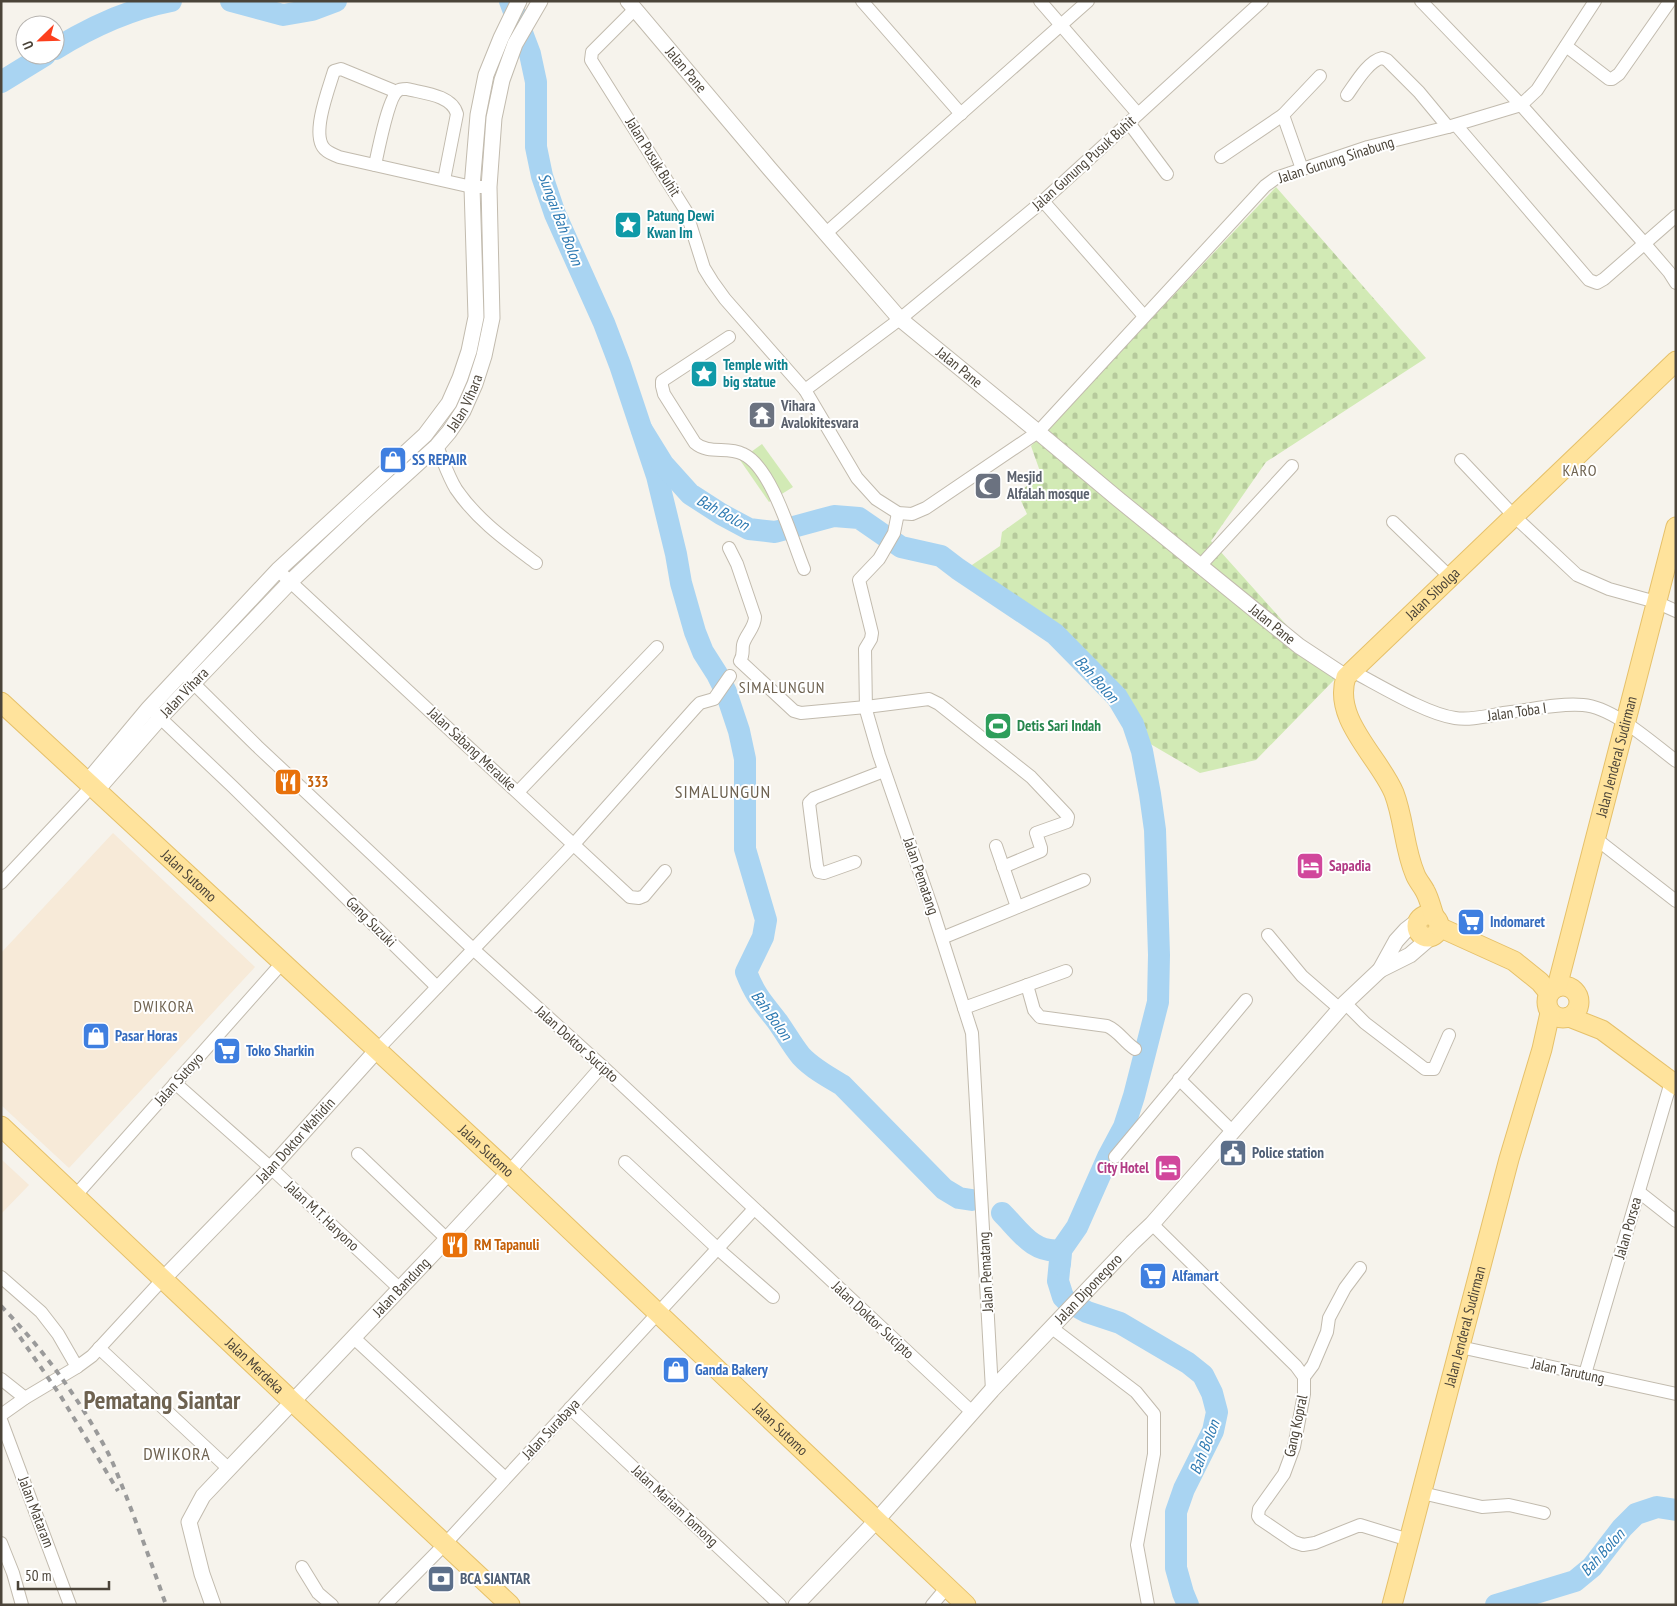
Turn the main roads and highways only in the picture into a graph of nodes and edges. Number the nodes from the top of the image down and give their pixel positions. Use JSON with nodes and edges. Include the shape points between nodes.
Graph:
{"nodes":[{"id":1,"x":1676,"y":361,"type":"edge"},
{"id":2,"x":1676,"y":527,"type":"edge"},
{"id":3,"x":1,"y":702,"type":"edge"},
{"id":4,"x":1553,"y":990,"type":"junction"},
{"id":5,"x":1565,"y":1014,"type":"junction"},
{"id":6,"x":1673,"y":1084,"type":"edge"},
{"id":7,"x":1,"y":1126,"type":"edge"},
{"id":8,"x":1394,"y":1600,"type":"edge"},
{"id":9,"x":510,"y":1605,"type":"edge"},
{"id":10,"x":966,"y":1605,"type":"edge"}],
"edges":[{"from":1,"to":4,"type":"main road","name":"Jalan Sibolga","via":[[1349,674],[1342,688],[1352,726],[1394,793],[1415,875],[1413,894],[1429,923],[1514,960]]},
{"from":2,"to":4,"type":"main road","name":"Jalan Jenderal Sudirman"},
{"from":3,"to":10,"type":"main road","name":"Jalan Sutomo","via":[[509,1172]]},
{"from":4,"to":5,"type":"main road","name":"Jalan Jenderal Sudirman","via":[[1546,1003]]},
{"from":4,"to":5,"type":"main road","via":[[1567,986],[1578,996]]},
{"from":5,"to":6,"type":"main road","via":[[1602,1030]]},
{"from":5,"to":8,"type":"main road","name":"Jalan Jenderal Sudirman","via":[[1542,1049],[1509,1159]]},
{"from":7,"to":9,"type":"main road","name":"Jalan Merdeka"}]}
